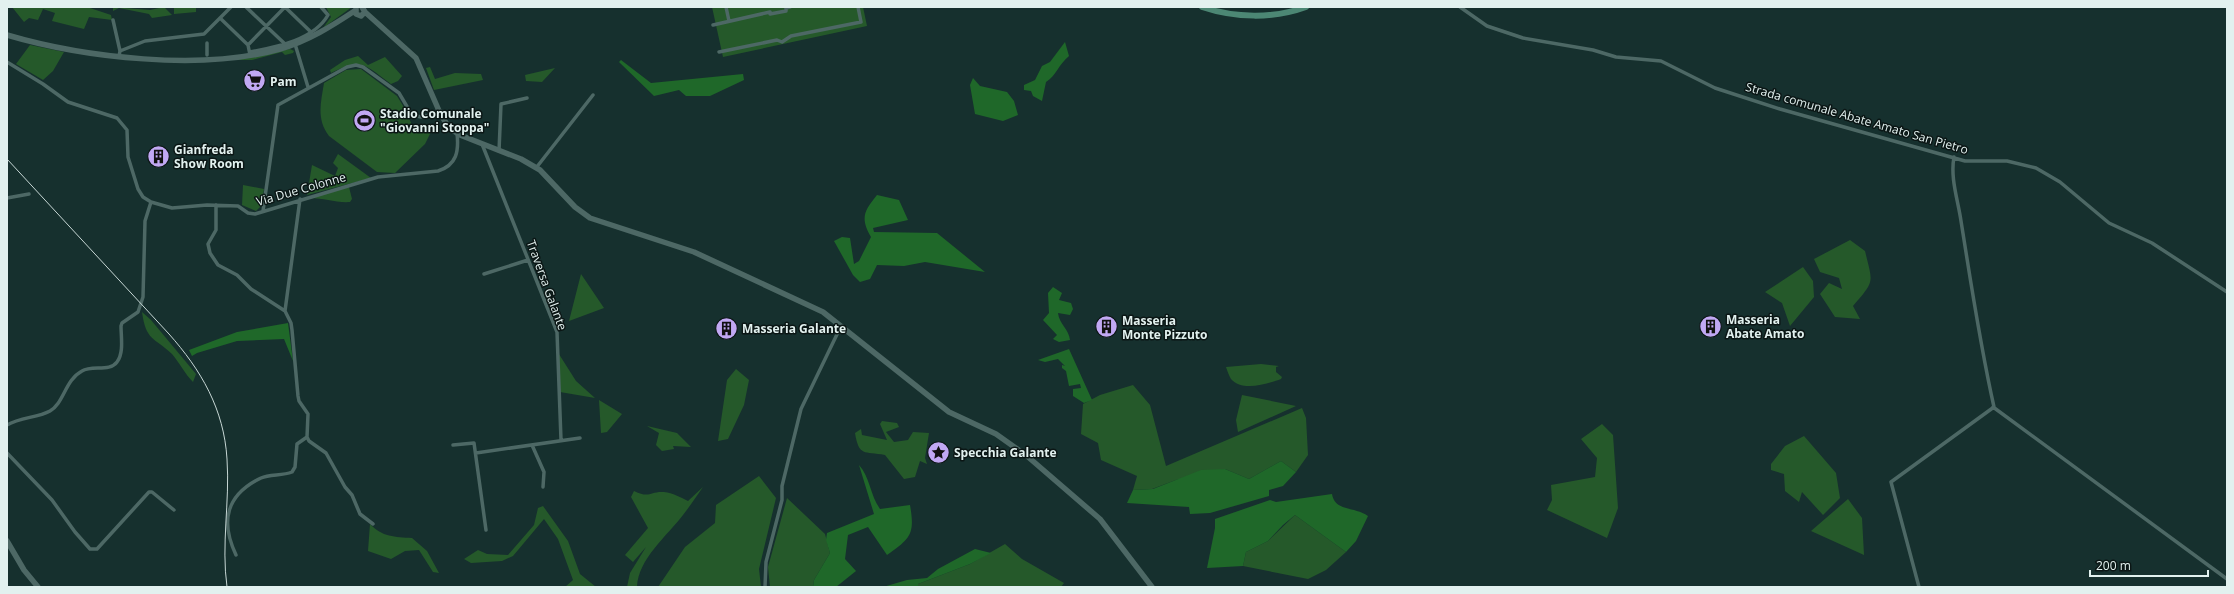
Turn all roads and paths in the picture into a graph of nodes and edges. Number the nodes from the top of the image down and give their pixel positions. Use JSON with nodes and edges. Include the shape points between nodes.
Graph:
{"nodes":[{"id":1,"x":231,"y":7,"type":"edge"},
{"id":2,"x":246,"y":7,"type":"edge"},
{"id":3,"x":285,"y":7,"type":"edge"},
{"id":4,"x":322,"y":7,"type":"edge"},
{"id":5,"x":726,"y":7,"type":"edge"},
{"id":6,"x":790,"y":7,"type":"edge"},
{"id":7,"x":858,"y":7,"type":"edge"},
{"id":8,"x":1202,"y":7,"type":"edge"},
{"id":9,"x":1306,"y":7,"type":"edge"},
{"id":10,"x":1460,"y":7,"type":"edge"},
{"id":11,"x":357,"y":8,"type":"edge"},
{"id":12,"x":365,"y":9,"type":"edge"},
{"id":13,"x":359,"y":16,"type":"junction"},
{"id":14,"x":345,"y":17,"type":"junction"},
{"id":15,"x":220,"y":18,"type":"junction"},
{"id":16,"x":372,"y":19,"type":"junction"},
{"id":17,"x":113,"y":20,"type":"dead end"},
{"id":18,"x":729,"y":21,"type":"junction"},
{"id":19,"x":713,"y":25,"type":"dead end"},
{"id":20,"x":266,"y":26,"type":"junction"},
{"id":21,"x":313,"y":34,"type":"junction"},
{"id":22,"x":7,"y":35,"type":"edge"},
{"id":23,"x":207,"y":43,"type":"dead end"},
{"id":24,"x":284,"y":43,"type":"junction"},
{"id":25,"x":295,"y":44,"type":"junction"},
{"id":26,"x":248,"y":45,"type":"junction"},
{"id":27,"x":719,"y":52,"type":"dead end"},
{"id":28,"x":250,"y":53,"type":"junction"},
{"id":29,"x":120,"y":54,"type":"junction"},
{"id":30,"x":206,"y":55,"type":"dead end"},
{"id":31,"x":7,"y":62,"type":"edge"},
{"id":32,"x":308,"y":87,"type":"junction"},
{"id":33,"x":593,"y":95,"type":"dead end"},
{"id":34,"x":527,"y":98,"type":"dead end"},
{"id":35,"x":440,"y":113,"type":"junction"},
{"id":36,"x":458,"y":133,"type":"junction"},
{"id":37,"x":482,"y":144,"type":"junction"},
{"id":38,"x":499,"y":151,"type":"junction"},
{"id":39,"x":1954,"y":157,"type":"junction"},
{"id":40,"x":536,"y":168,"type":"junction"},
{"id":41,"x":29,"y":194,"type":"dead end"},
{"id":42,"x":7,"y":198,"type":"edge"},
{"id":43,"x":300,"y":199,"type":"junction"},
{"id":44,"x":151,"y":202,"type":"junction"},
{"id":45,"x":216,"y":205,"type":"junction"},
{"id":46,"x":263,"y":211,"type":"junction"},
{"id":47,"x":528,"y":260,"type":"junction"},
{"id":48,"x":484,"y":274,"type":"dead end"},
{"id":49,"x":2227,"y":292,"type":"edge"},
{"id":50,"x":285,"y":310,"type":"junction"},
{"id":51,"x":841,"y":325,"type":"junction"},
{"id":52,"x":1994,"y":407,"type":"junction"},
{"id":53,"x":7,"y":425,"type":"edge"},
{"id":54,"x":306,"y":436,"type":"junction"},
{"id":55,"x":580,"y":438,"type":"dead end"},
{"id":56,"x":561,"y":440,"type":"junction"},
{"id":57,"x":453,"y":445,"type":"dead end"},
{"id":58,"x":532,"y":445,"type":"junction"},
{"id":59,"x":7,"y":452,"type":"edge"},
{"id":60,"x":476,"y":452,"type":"junction"},
{"id":61,"x":544,"y":487,"type":"dead end"},
{"id":62,"x":174,"y":510,"type":"dead end"},
{"id":63,"x":373,"y":524,"type":"dead end"},
{"id":64,"x":486,"y":530,"type":"dead end"},
{"id":65,"x":7,"y":541,"type":"edge"},
{"id":66,"x":236,"y":556,"type":"dead end"},
{"id":67,"x":2227,"y":579,"type":"edge"},
{"id":68,"x":38,"y":587,"type":"edge"},
{"id":69,"x":765,"y":587,"type":"edge"},
{"id":70,"x":1152,"y":587,"type":"edge"},
{"id":71,"x":1919,"y":587,"type":"edge"}],
"edges":[{"from":1,"to":15,"type":"street"},
{"from":2,"to":20,"type":"street"},
{"from":3,"to":20,"type":"street"},
{"from":3,"to":21,"type":"street"},
{"from":4,"to":21,"type":"street","via":[[328,15]]},
{"from":5,"to":18,"type":"street"},
{"from":6,"to":18,"type":"street","via":[[786,8],[786,11]]},
{"from":7,"to":27,"type":"street","via":[[861,22],[791,36],[784,44],[777,40]]},
{"from":8,"to":9,"type":"main road","via":[[1222,13],[1256,16]]},
{"from":10,"to":39,"type":"street","name":"Strada comunale Abate Amato San Pietro","via":[[1487,26],[1503,32],[1616,57],[1661,61],[1722,90],[1780,109]]},
{"from":11,"to":13,"type":"street"},
{"from":11,"to":14,"type":"street"},
{"from":12,"to":13,"type":"street"},
{"from":12,"to":16,"type":"street"},
{"from":13,"to":14,"type":"street"},
{"from":13,"to":16,"type":"street"},
{"from":14,"to":21,"type":"street"},
{"from":15,"to":26,"type":"street"},
{"from":15,"to":29,"type":"street","via":[[204,34],[145,41]]},
{"from":16,"to":35,"type":"street","via":[[416,58]]},
{"from":17,"to":29,"type":"street"},
{"from":18,"to":19,"type":"street"},
{"from":20,"to":24,"type":"street"},
{"from":20,"to":26,"type":"street"},
{"from":21,"to":24,"type":"street"},
{"from":21,"to":25,"type":"street"},
{"from":22,"to":29,"type":"street","via":[[68,51]]},
{"from":23,"to":30,"type":"street"},
{"from":24,"to":28,"type":"street"},
{"from":25,"to":28,"type":"street"},
{"from":25,"to":32,"type":"street"},
{"from":26,"to":28,"type":"street"},
{"from":28,"to":29,"type":"street","via":[[206,59]]},
{"from":31,"to":44,"type":"street","via":[[68,102],[117,118],[126,130],[128,157],[138,189],[143,197]]},
{"from":32,"to":35,"type":"street","via":[[347,66],[356,65],[363,67],[399,93],[412,115]]},
{"from":32,"to":46,"type":"street","via":[[278,105]]},
{"from":33,"to":40,"type":"street"},
{"from":34,"to":38,"type":"street","via":[[501,104]]},
{"from":35,"to":36,"type":"street","via":[[449,128]]},
{"from":36,"to":37,"type":"street"},
{"from":36,"to":43,"type":"street","name":"Via Due Colonne","via":[[459,148],[456,159],[447,168],[378,177]]},
{"from":37,"to":38,"type":"street"},
{"from":37,"to":47,"type":"street","name":"Traversa Galante"},
{"from":38,"to":40,"type":"street"},
{"from":39,"to":49,"type":"street","name":"Strada comunale Abate Amato San Pietro","via":[[1965,161],[2007,161],[2036,168],[2060,182],[2109,223],[2152,243]]},
{"from":39,"to":52,"type":"street","via":[[1954,186],[1965,255]]},
{"from":40,"to":51,"type":"street","via":[[574,207],[590,218],[694,252],[823,312]]},
{"from":41,"to":42,"type":"street"},
{"from":43,"to":46,"type":"street","name":"Via Due Colonne"},
{"from":43,"to":50,"type":"street"},
{"from":44,"to":45,"type":"street","name":"Via Due Colonne","via":[[172,208]]},
{"from":44,"to":53,"type":"street","via":[[145,221],[143,296],[138,312],[122,322],[120,356],[116,363],[112,366],[83,370],[71,379],[58,404],[51,410],[18,419]]},
{"from":45,"to":46,"type":"street","name":"Via Due Colonne","via":[[238,206],[248,213],[255,214]]},
{"from":45,"to":50,"type":"street","via":[[216,230],[208,244],[210,254],[218,265],[237,275],[250,289]]},
{"from":47,"to":48,"type":"street"},
{"from":47,"to":56,"type":"street","name":"Traversa Galante","via":[[556,332]]},
{"from":50,"to":54,"type":"street","via":[[292,330],[298,396],[308,414]]},
{"from":51,"to":69,"type":"street","via":[[801,409],[766,562]]},
{"from":51,"to":70,"type":"street","via":[[949,412],[996,434],[1027,456],[1100,519]]},
{"from":52,"to":67,"type":"street"},
{"from":52,"to":71,"type":"street","via":[[1891,482]]},
{"from":54,"to":63,"type":"street","via":[[309,442],[326,453],[352,495],[360,514]]},
{"from":54,"to":66,"type":"street","via":[[297,444],[295,467],[292,472],[262,478],[233,500],[228,528]]},
{"from":55,"to":56,"type":"street"},
{"from":56,"to":58,"type":"street"},
{"from":57,"to":60,"type":"street","via":[[474,443]]},
{"from":58,"to":60,"type":"street"},
{"from":58,"to":61,"type":"street","via":[[544,472]]},
{"from":59,"to":62,"type":"street","via":[[52,500],[90,549],[97,549],[149,492]]},
{"from":60,"to":64,"type":"street"},
{"from":65,"to":68,"type":"street","via":[[24,570]]}]}
